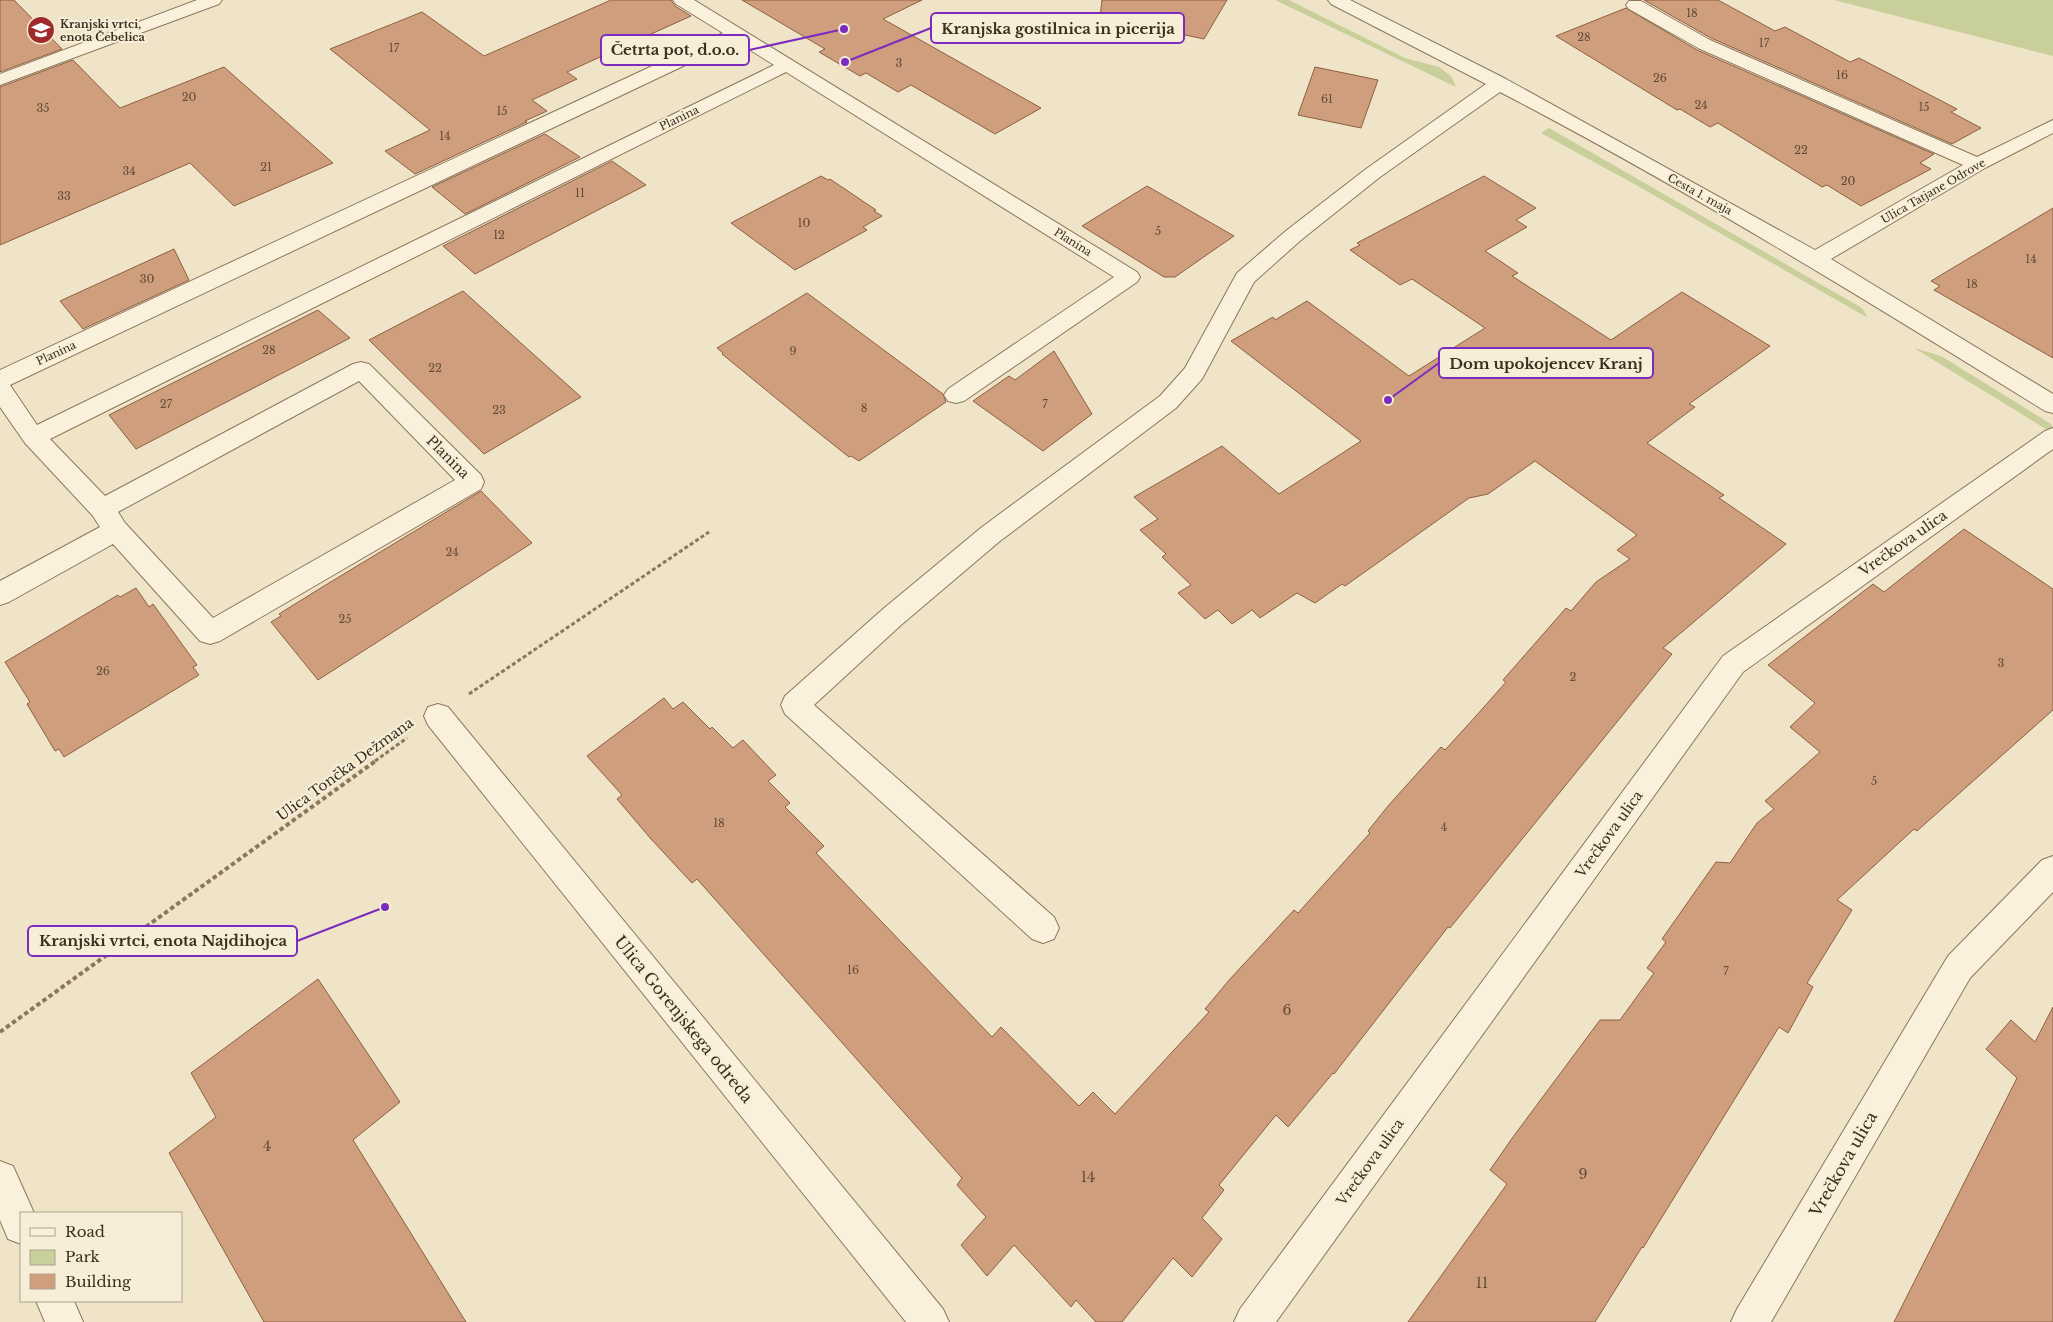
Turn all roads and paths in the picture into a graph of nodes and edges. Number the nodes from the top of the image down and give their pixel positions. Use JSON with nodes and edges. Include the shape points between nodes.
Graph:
{"nodes":[{"id":1,"x":213,"y":0,"type":"edge"},
{"id":2,"x":682,"y":0,"type":"edge"},
{"id":3,"x":1337,"y":0,"type":"edge"},
{"id":4,"x":1635,"y":5,"type":"dead end"},
{"id":5,"x":736,"y":34,"type":"junction"},
{"id":6,"x":787,"y":65,"type":"junction"},
{"id":7,"x":0,"y":80,"type":"edge"},
{"id":8,"x":1500,"y":84,"type":"junction"},
{"id":9,"x":2053,"y":126,"type":"edge"},
{"id":10,"x":1978,"y":164,"type":"junction"},
{"id":11,"x":1815,"y":259,"type":"junction"},
{"id":12,"x":0,"y":380,"type":"edge"},
{"id":13,"x":0,"y":389,"type":"edge"},
{"id":14,"x":956,"y":395,"type":"dead end"},
{"id":15,"x":2053,"y":405,"type":"edge"},
{"id":16,"x":34,"y":437,"type":"junction"},
{"id":17,"x":2053,"y":437,"type":"edge"},
{"id":18,"x":109,"y":520,"type":"junction"},
{"id":19,"x":708,"y":532,"type":"dead end"},
{"id":20,"x":0,"y":594,"type":"edge"},
{"id":21,"x":438,"y":716,"type":"junction"},
{"id":22,"x":2053,"y":870,"type":"edge"},
{"id":23,"x":1042,"y":928,"type":"dead end"},
{"id":24,"x":0,"y":1032,"type":"edge"},
{"id":25,"x":0,"y":1179,"type":"edge"},
{"id":26,"x":20,"y":1224,"type":"edge"},
{"id":27,"x":55,"y":1302,"type":"edge"},
{"id":28,"x":64,"y":1322,"type":"edge"},
{"id":29,"x":930,"y":1322,"type":"edge"},
{"id":30,"x":1253,"y":1322,"type":"edge"},
{"id":31,"x":1750,"y":1322,"type":"edge"}],
"edges":[{"from":1,"to":7,"type":"street"},
{"from":2,"to":5,"type":"street","name":"Planina"},
{"from":3,"to":8,"type":"street","name":"Cesta 1. maja"},
{"from":4,"to":10,"type":"street","via":[[1704,44]]},
{"from":5,"to":6,"type":"street","name":"Planina"},
{"from":5,"to":12,"type":"street","name":"Planina"},
{"from":6,"to":14,"type":"street","name":"Planina","via":[[1129,277]]},
{"from":6,"to":16,"type":"street","name":"Planina"},
{"from":8,"to":11,"type":"street","name":"Cesta 1. maja"},
{"from":8,"to":23,"type":"street","via":[[1373,172],[1280,247],[1245,278],[1194,373],[1168,402],[991,534],[892,617],[795,705]]},
{"from":9,"to":10,"type":"street","name":"Ulica Tatjane Odrove"},
{"from":10,"to":11,"type":"street","name":"Ulica Tatjane Odrove"},
{"from":11,"to":15,"type":"street","name":"Cesta 1. maja"},
{"from":13,"to":16,"type":"street","name":"Planina"},
{"from":16,"to":18,"type":"street","name":"Planina"},
{"from":17,"to":30,"type":"street","name":"Vrečkova ulica","via":[[1733,664]]},
{"from":18,"to":18,"type":"street","name":"Planina","via":[[210,633],[472,482],[361,370]]},
{"from":18,"to":20,"type":"street","name":"Planina"},
{"from":19,"to":21,"type":"path","name":"Ulica Tončka Dežmana"},
{"from":21,"to":24,"type":"path","name":"Ulica Tončka Dežmana"},
{"from":21,"to":29,"type":"street","name":"Ulica Gorenjskega odreda"},
{"from":22,"to":31,"type":"street","name":"Vrečkova ulica","via":[[1959,968]]},
{"from":25,"to":26,"type":"street"},
{"from":27,"to":28,"type":"street"}]}
